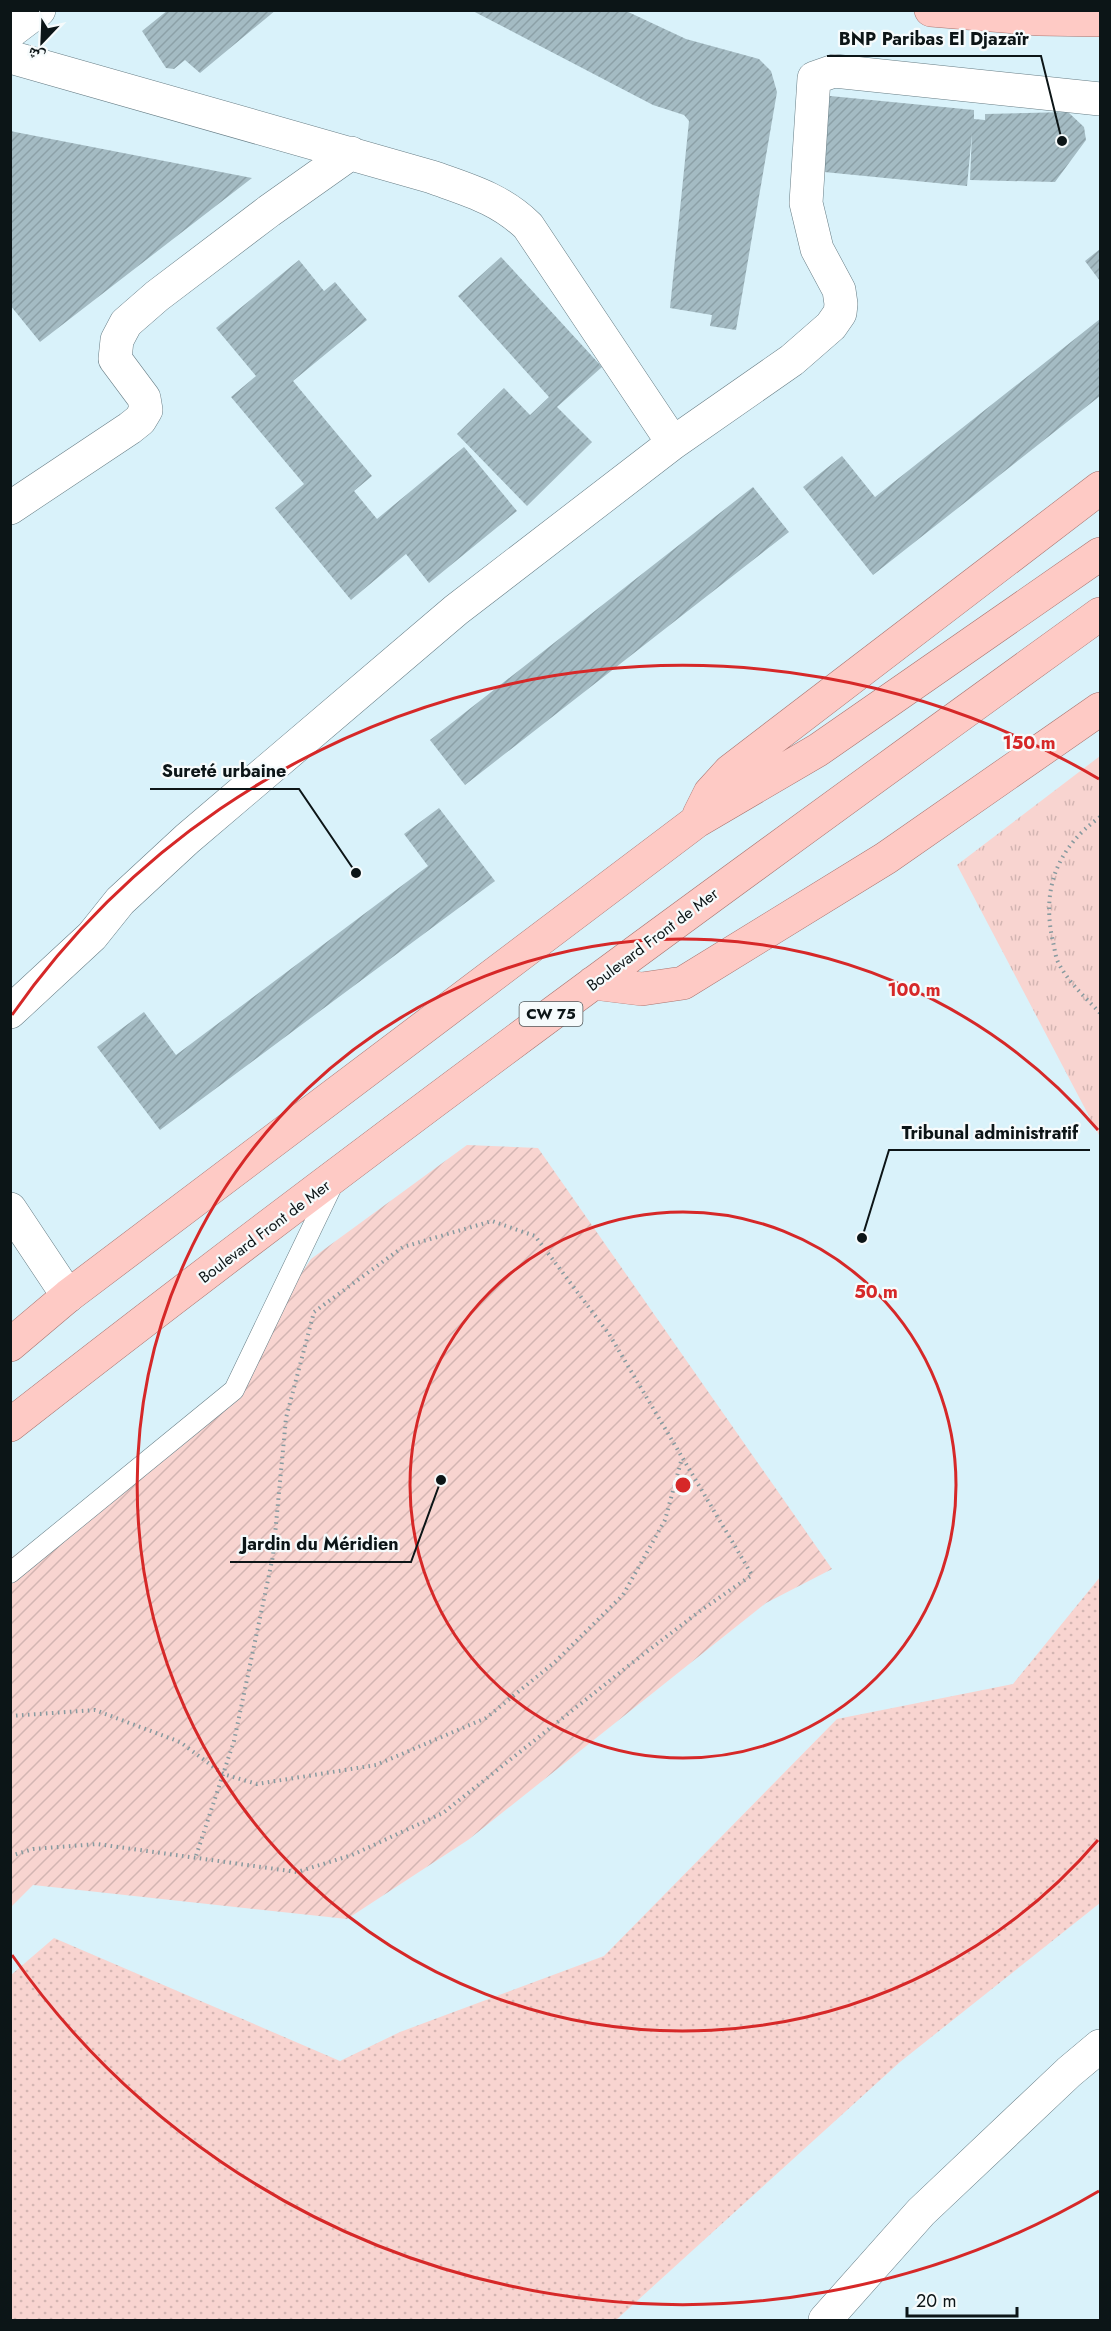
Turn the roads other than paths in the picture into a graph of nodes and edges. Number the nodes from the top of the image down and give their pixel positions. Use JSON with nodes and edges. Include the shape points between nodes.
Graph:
{"nodes":[{"id":1,"x":39,"y":10,"type":"edge"},
{"id":2,"x":931,"y":10,"type":"edge"},
{"id":3,"x":1101,"y":20,"type":"edge"},
{"id":4,"x":10,"y":32,"type":"edge"},
{"id":5,"x":10,"y":57,"type":"edge"},
{"id":6,"x":1101,"y":99,"type":"edge"},
{"id":7,"x":351,"y":153,"type":"junction"},
{"id":8,"x":673,"y":443,"type":"junction"},
{"id":9,"x":1101,"y":488,"type":"edge"},
{"id":10,"x":10,"y":508,"type":"edge"},
{"id":11,"x":1101,"y":554,"type":"edge"},
{"id":12,"x":1101,"y":614,"type":"edge"},
{"id":13,"x":1101,"y":709,"type":"edge"},
{"id":14,"x":697,"y":821,"type":"junction"},
{"id":15,"x":593,"y":982,"type":"junction"},
{"id":16,"x":10,"y":1012,"type":"edge"},
{"id":17,"x":338,"y":1175,"type":"junction"},
{"id":18,"x":10,"y":1209,"type":"edge"},
{"id":19,"x":68,"y":1296,"type":"junction"},
{"id":20,"x":10,"y":1345,"type":"edge"},
{"id":21,"x":10,"y":1425,"type":"edge"},
{"id":22,"x":10,"y":1573,"type":"edge"},
{"id":23,"x":1101,"y":2046,"type":"edge"},
{"id":24,"x":825,"y":2320,"type":"edge"}],
"edges":[{"from":1,"to":4,"type":"street"},
{"from":2,"to":3,"type":"main road"},
{"from":5,"to":7,"type":"street"},
{"from":6,"to":8,"type":"street","via":[[834,71],[814,78],[806,203],[817,249],[839,290],[840,313],[792,360]]},
{"from":7,"to":8,"type":"street","via":[[483,195],[514,212],[528,225]]},
{"from":7,"to":10,"type":"street","via":[[126,323],[117,340],[115,359],[144,398],[146,410],[140,420]]},
{"from":8,"to":16,"type":"street","via":[[456,610],[187,839]]},
{"from":9,"to":14,"type":"main road","via":[[730,771],[710,793]]},
{"from":11,"to":14,"type":"main road","via":[[818,750]]},
{"from":12,"to":15,"type":"main road","name":"Boulevard Front de Mer","number":"CW 75"},
{"from":13,"to":15,"type":"main road","via":[[886,858],[683,983],[642,989]]},
{"from":14,"to":19,"type":"main road"},
{"from":15,"to":17,"type":"main road","name":"Boulevard Front de Mer","number":"CW 75"},
{"from":17,"to":21,"type":"main road","name":"Boulevard Front de Mer","number":"CW 75"},
{"from":17,"to":22,"type":"lane","via":[[234,1390]]},
{"from":18,"to":19,"type":"street"},
{"from":19,"to":20,"type":"main road"},
{"from":23,"to":24,"type":"street","via":[[921,2212]]}]}
